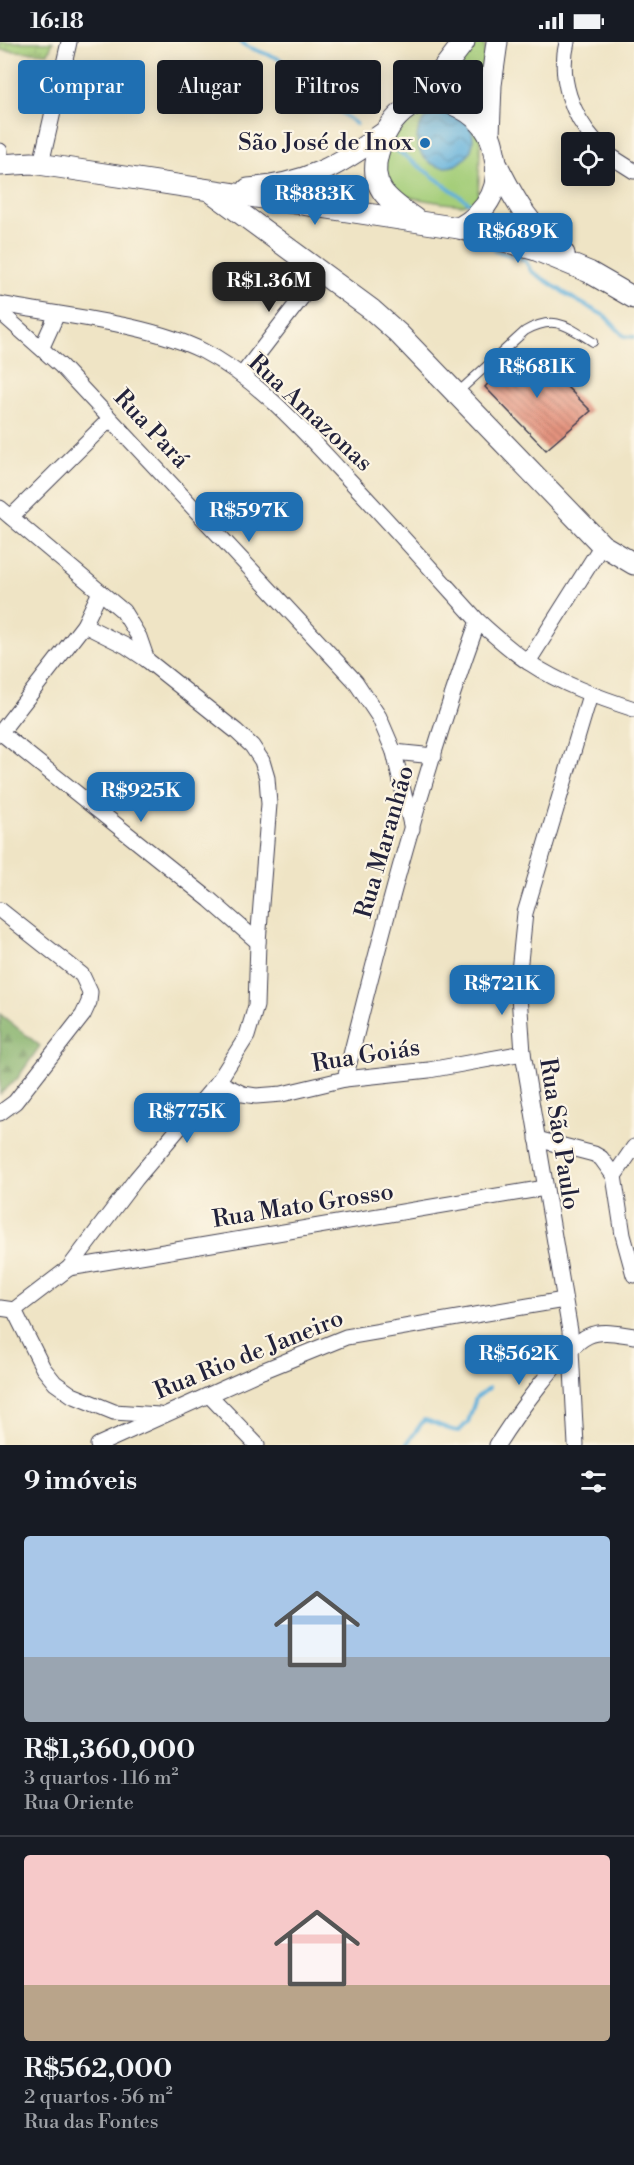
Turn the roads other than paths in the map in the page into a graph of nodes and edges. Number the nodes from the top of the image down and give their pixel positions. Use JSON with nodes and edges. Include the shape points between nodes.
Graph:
{"nodes":[{"id":1,"x":69,"y":42,"type":"edge"},
{"id":2,"x":464,"y":42,"type":"edge"},
{"id":3,"x":497,"y":42,"type":"edge"},
{"id":4,"x":567,"y":42,"type":"edge"},
{"id":5,"x":450,"y":60,"type":"edge"},
{"id":6,"x":400,"y":114,"type":"edge"},
{"id":7,"x":470,"y":114,"type":"edge"},
{"id":8,"x":385,"y":132,"type":"junction"},
{"id":9,"x":587,"y":132,"type":"edge"},
{"id":10,"x":489,"y":135,"type":"junction"},
{"id":11,"x":0,"y":152,"type":"edge"},
{"id":12,"x":615,"y":159,"type":"edge"},
{"id":13,"x":32,"y":163,"type":"junction"},
{"id":14,"x":0,"y":165,"type":"edge"},
{"id":15,"x":498,"y":167,"type":"junction"},
{"id":16,"x":634,"y":171,"type":"edge"},
{"id":17,"x":215,"y":191,"type":"junction"},
{"id":18,"x":277,"y":201,"type":"junction"},
{"id":19,"x":416,"y":220,"type":"junction"},
{"id":20,"x":459,"y":228,"type":"junction"},
{"id":21,"x":268,"y":234,"type":"junction"},
{"id":22,"x":322,"y":271,"type":"junction"},
{"id":23,"x":589,"y":272,"type":"junction"},
{"id":24,"x":634,"y":298,"type":"edge"},
{"id":25,"x":0,"y":304,"type":"edge"},
{"id":26,"x":0,"y":312,"type":"edge"},
{"id":27,"x":57,"y":314,"type":"junction"},
{"id":28,"x":593,"y":342,"type":"dead end"},
{"id":29,"x":42,"y":347,"type":"junction"},
{"id":30,"x":242,"y":375,"type":"junction"},
{"id":31,"x":456,"y":394,"type":"junction"},
{"id":32,"x":110,"y":419,"type":"junction"},
{"id":33,"x":6,"y":513,"type":"edge"},
{"id":34,"x":602,"y":545,"type":"junction"},
{"id":35,"x":634,"y":564,"type":"edge"},
{"id":36,"x":100,"y":592,"type":"junction"},
{"id":37,"x":478,"y":621,"type":"junction"},
{"id":38,"x":84,"y":625,"type":"junction"},
{"id":39,"x":147,"y":660,"type":"junction"},
{"id":40,"x":528,"y":662,"type":"junction"},
{"id":41,"x":590,"y":695,"type":"junction"},
{"id":42,"x":634,"y":709,"type":"edge"},
{"id":43,"x":0,"y":732,"type":"edge"},
{"id":44,"x":394,"y":752,"type":"junction"},
{"id":45,"x":434,"y":756,"type":"junction"},
{"id":46,"x":412,"y":829,"type":"junction"},
{"id":47,"x":0,"y":910,"type":"edge"},
{"id":48,"x":258,"y":942,"type":"junction"},
{"id":49,"x":523,"y":1053,"type":"junction"},
{"id":50,"x":345,"y":1079,"type":"junction"},
{"id":51,"x":218,"y":1082,"type":"junction"},
{"id":52,"x":0,"y":1113,"type":"edge"},
{"id":53,"x":537,"y":1139,"type":"junction"},
{"id":54,"x":634,"y":1147,"type":"edge"},
{"id":55,"x":614,"y":1176,"type":"junction"},
{"id":56,"x":545,"y":1188,"type":"junction"},
{"id":57,"x":69,"y":1268,"type":"junction"},
{"id":58,"x":634,"y":1275,"type":"edge"},
{"id":59,"x":564,"y":1300,"type":"junction"},
{"id":60,"x":7,"y":1309,"type":"edge"},
{"id":61,"x":634,"y":1336,"type":"edge"},
{"id":62,"x":571,"y":1347,"type":"junction"},
{"id":63,"x":209,"y":1395,"type":"junction"},
{"id":64,"x":161,"y":1415,"type":"junction"},
{"id":65,"x":99,"y":1445,"type":"edge"},
{"id":66,"x":257,"y":1445,"type":"edge"},
{"id":67,"x":497,"y":1445,"type":"edge"},
{"id":68,"x":576,"y":1445,"type":"edge"}],
"edges":[{"from":1,"to":13,"type":"street"},
{"from":2,"to":5,"type":"main road"},
{"from":3,"to":10,"type":"main road"},
{"from":4,"to":9,"type":"street","via":[[565,83]]},
{"from":6,"to":8,"type":"main road"},
{"from":7,"to":10,"type":"main road"},
{"from":8,"to":17,"type":"main road","via":[[347,159],[320,172],[274,187]]},
{"from":8,"to":19,"type":"main road","via":[[375,167],[380,190]]},
{"from":10,"to":15,"type":"main road"},
{"from":11,"to":13,"type":"main road"},
{"from":12,"to":16,"type":"street"},
{"from":13,"to":14,"type":"main road"},
{"from":13,"to":17,"type":"main road"},
{"from":15,"to":20,"type":"main road","via":[[491,198],[472,220]]},
{"from":15,"to":23,"type":"main road","via":[[525,217],[538,232]]},
{"from":17,"to":18,"type":"main road"},
{"from":17,"to":21,"type":"main road"},
{"from":18,"to":19,"type":"main road"},
{"from":18,"to":21,"type":"main road","via":[[267,217]]},
{"from":19,"to":20,"type":"main road"},
{"from":20,"to":23,"type":"main road","via":[[518,243]]},
{"from":21,"to":22,"type":"main road"},
{"from":22,"to":30,"type":"street"},
{"from":22,"to":31,"type":"main road","via":[[398,333]]},
{"from":23,"to":24,"type":"main road"},
{"from":25,"to":27,"type":"street","name":"Rua Amazonas"},
{"from":26,"to":29,"type":"street","name":"Rua Pará"},
{"from":27,"to":29,"type":"street"},
{"from":27,"to":30,"type":"street","name":"Rua Amazonas","via":[[174,339]]},
{"from":28,"to":31,"type":"lane","via":[[562,324],[547,321],[535,325]]},
{"from":29,"to":32,"type":"street","name":"Rua Pará"},
{"from":30,"to":37,"type":"street","name":"Rua Amazonas","via":[[302,429]]},
{"from":31,"to":34,"type":"main road"},
{"from":32,"to":33,"type":"street"},
{"from":32,"to":44,"type":"street","name":"Rua Pará","via":[[355,681],[379,717]]},
{"from":33,"to":36,"type":"street"},
{"from":34,"to":35,"type":"main road"},
{"from":34,"to":40,"type":"street"},
{"from":36,"to":38,"type":"street"},
{"from":36,"to":39,"type":"street","via":[[123,611]]},
{"from":37,"to":40,"type":"street","name":"Rua Amazonas"},
{"from":37,"to":45,"type":"street","name":"Rua Maranhão"},
{"from":38,"to":39,"type":"street"},
{"from":38,"to":43,"type":"street"},
{"from":39,"to":48,"type":"street","via":[[236,731],[262,761],[269,804]]},
{"from":40,"to":41,"type":"street","name":"Rua Amazonas"},
{"from":41,"to":42,"type":"street","name":"Rua Amazonas"},
{"from":41,"to":49,"type":"street","name":"Rua São Paulo","via":[[525,913],[518,981]]},
{"from":43,"to":48,"type":"street"},
{"from":44,"to":45,"type":"street"},
{"from":44,"to":46,"type":"street","name":"Rua Pará"},
{"from":45,"to":46,"type":"street","name":"Rua Maranhão"},
{"from":46,"to":50,"type":"street","name":"Rua Maranhão"},
{"from":47,"to":52,"type":"street","via":[[82,975],[90,992],[83,1014],[15,1102]]},
{"from":48,"to":51,"type":"street","via":[[252,1023]]},
{"from":49,"to":50,"type":"street","name":"Rua Goiás","via":[[429,1070]]},
{"from":49,"to":53,"type":"street","name":"Rua São Paulo"},
{"from":50,"to":51,"type":"street","name":"Rua Goiás","via":[[256,1096]]},
{"from":51,"to":57,"type":"street","via":[[136,1179]]},
{"from":53,"to":55,"type":"street","via":[[594,1154]]},
{"from":53,"to":56,"type":"street","name":"Rua São Paulo"},
{"from":54,"to":55,"type":"street"},
{"from":55,"to":58,"type":"street"},
{"from":56,"to":57,"type":"street","name":"Rua Mato Grosso"},
{"from":56,"to":59,"type":"street","name":"Rua São Paulo"},
{"from":57,"to":60,"type":"street"},
{"from":59,"to":62,"type":"street","name":"Rua São Paulo"},
{"from":59,"to":63,"type":"street","name":"Rua Rio de Janeiro","via":[[346,1337]]},
{"from":60,"to":64,"type":"street","via":[[43,1368],[72,1395],[114,1412]]},
{"from":61,"to":62,"type":"street","via":[[603,1332],[589,1335]]},
{"from":62,"to":67,"type":"street"},
{"from":62,"to":68,"type":"street","name":"Rua São Paulo"},
{"from":63,"to":64,"type":"street","name":"Rua Rio de Janeiro"},
{"from":63,"to":66,"type":"street"},
{"from":64,"to":65,"type":"street","name":"Rua Rio de Janeiro"}]}
